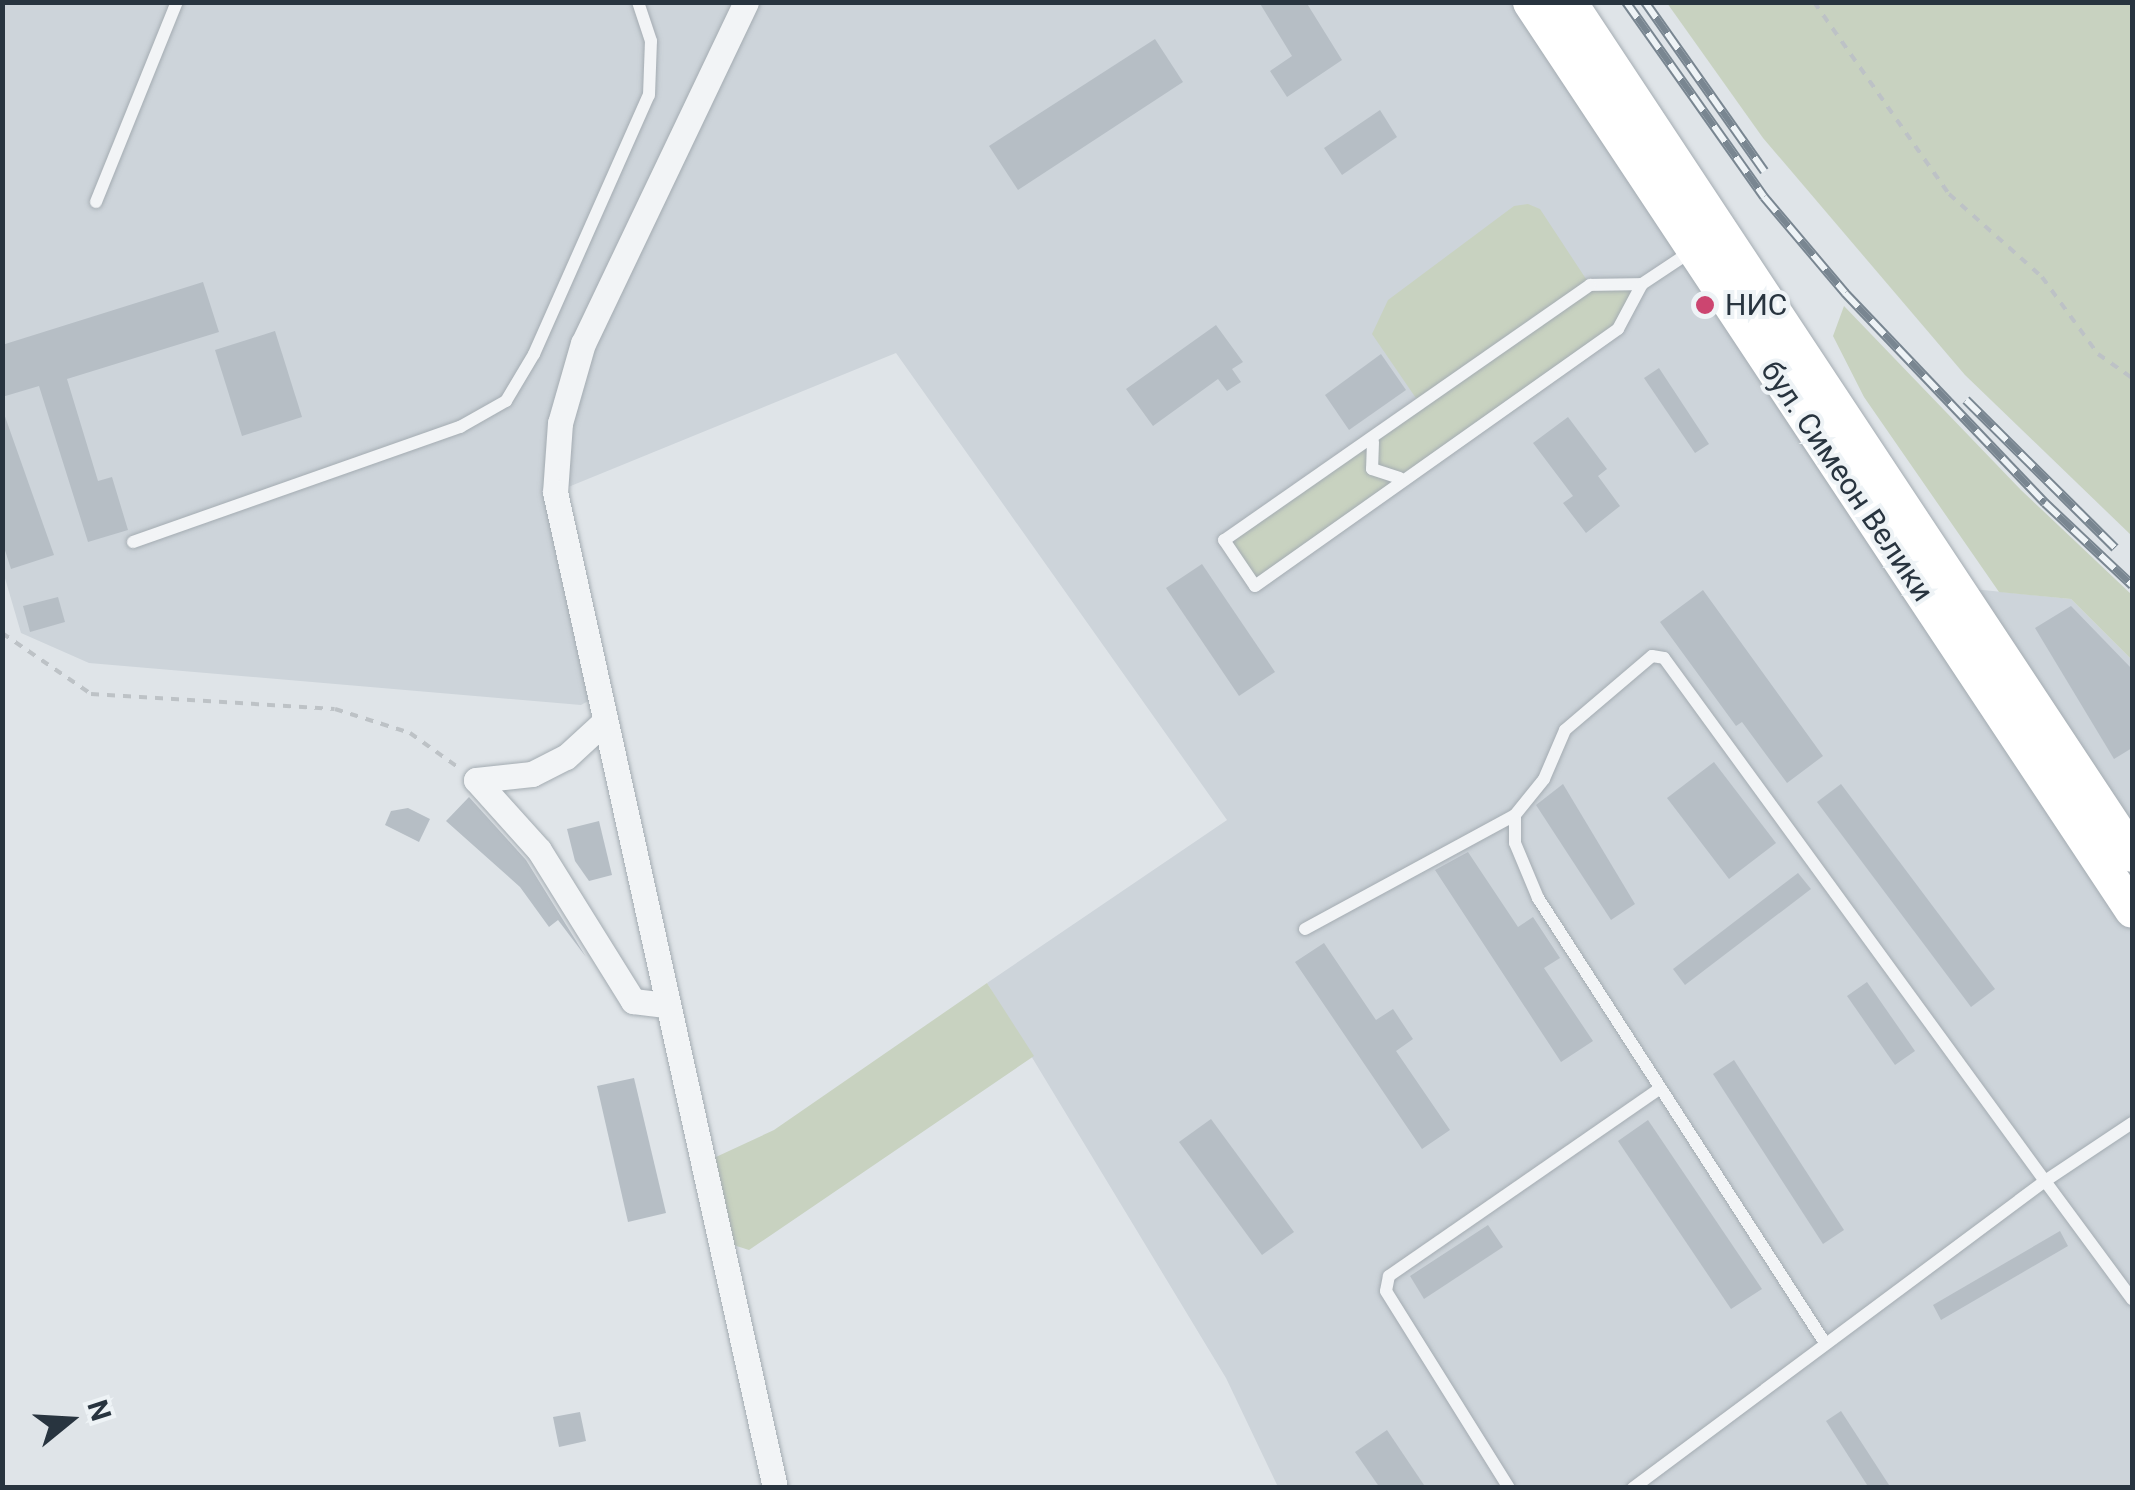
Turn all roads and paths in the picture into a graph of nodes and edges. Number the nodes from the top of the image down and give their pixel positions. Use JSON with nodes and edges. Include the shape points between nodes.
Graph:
{"nodes":[{"id":1,"x":177,"y":2,"type":"edge"},
{"id":2,"x":638,"y":2,"type":"edge"},
{"id":3,"x":746,"y":2,"type":"edge"},
{"id":4,"x":1530,"y":2,"type":"edge"},
{"id":5,"x":1569,"y":2,"type":"edge"},
{"id":6,"x":1814,"y":2,"type":"edge"},
{"id":7,"x":96,"y":202,"type":"dead end"},
{"id":8,"x":1707,"y":242,"type":"junction"},
{"id":9,"x":1642,"y":284,"type":"junction"},
{"id":10,"x":2132,"y":378,"type":"edge"},
{"id":11,"x":1374,"y":440,"type":"junction"},
{"id":12,"x":1402,"y":477,"type":"junction"},
{"id":13,"x":133,"y":542,"type":"dead end"},
{"id":14,"x":2,"y":633,"type":"edge"},
{"id":15,"x":603,"y":723,"type":"junction"},
{"id":16,"x":476,"y":780,"type":"junction"},
{"id":17,"x":1516,"y":815,"type":"junction"},
{"id":18,"x":2132,"y":854,"type":"edge"},
{"id":19,"x":2132,"y":910,"type":"edge"},
{"id":20,"x":1305,"y":929,"type":"dead end"},
{"id":21,"x":666,"y":1006,"type":"junction"},
{"id":22,"x":1660,"y":1089,"type":"junction"},
{"id":23,"x":2132,"y":1124,"type":"edge"},
{"id":24,"x":2045,"y":1181,"type":"junction"},
{"id":25,"x":2132,"y":1299,"type":"edge"},
{"id":26,"x":1825,"y":1344,"type":"junction"},
{"id":27,"x":774,"y":1488,"type":"edge"},
{"id":28,"x":1509,"y":1488,"type":"edge"},
{"id":29,"x":1633,"y":1488,"type":"edge"}],
"edges":[{"from":1,"to":7,"type":"lane"},
{"from":2,"to":13,"type":"lane","via":[[651,41],[650,95],[506,402],[460,427]]},
{"from":3,"to":15,"type":"street","via":[[584,343],[560,423],[555,492]]},
{"from":4,"to":8,"type":"main road","name":"бул. Симеон Велики"},
{"from":5,"to":8,"type":"main road","name":"бул. Симеон Велики"},
{"from":6,"to":10,"type":"path","via":[[1949,194],[2042,277],[2098,354]]},
{"from":8,"to":9,"type":"lane"},
{"from":8,"to":18,"type":"main road","name":"бул. Симеон Велики"},
{"from":8,"to":19,"type":"main road","name":"бул. Симеон Велики"},
{"from":9,"to":11,"type":"lane","via":[[1590,285]]},
{"from":9,"to":12,"type":"lane","via":[[1618,329]]},
{"from":11,"to":12,"type":"lane","via":[[1372,469],[1388,479]]},
{"from":11,"to":12,"type":"lane","via":[[1224,540],[1255,586]]},
{"from":14,"to":16,"type":"path","via":[[92,694],[334,709],[410,733]]},
{"from":15,"to":16,"type":"street","via":[[566,757],[532,774]]},
{"from":15,"to":21,"type":"street"},
{"from":16,"to":21,"type":"street","via":[[539,850],[633,1001]]},
{"from":17,"to":20,"type":"lane"},
{"from":17,"to":22,"type":"lane","via":[[1515,842],[1538,898]]},
{"from":17,"to":24,"type":"lane","via":[[1544,779],[1565,730],[1652,656],[1664,658]]},
{"from":21,"to":27,"type":"street"},
{"from":22,"to":26,"type":"lane"},
{"from":22,"to":28,"type":"lane","via":[[1389,1276],[1386,1291]]},
{"from":23,"to":24,"type":"lane"},
{"from":24,"to":25,"type":"lane"},
{"from":24,"to":26,"type":"lane"},
{"from":26,"to":29,"type":"lane"}]}
